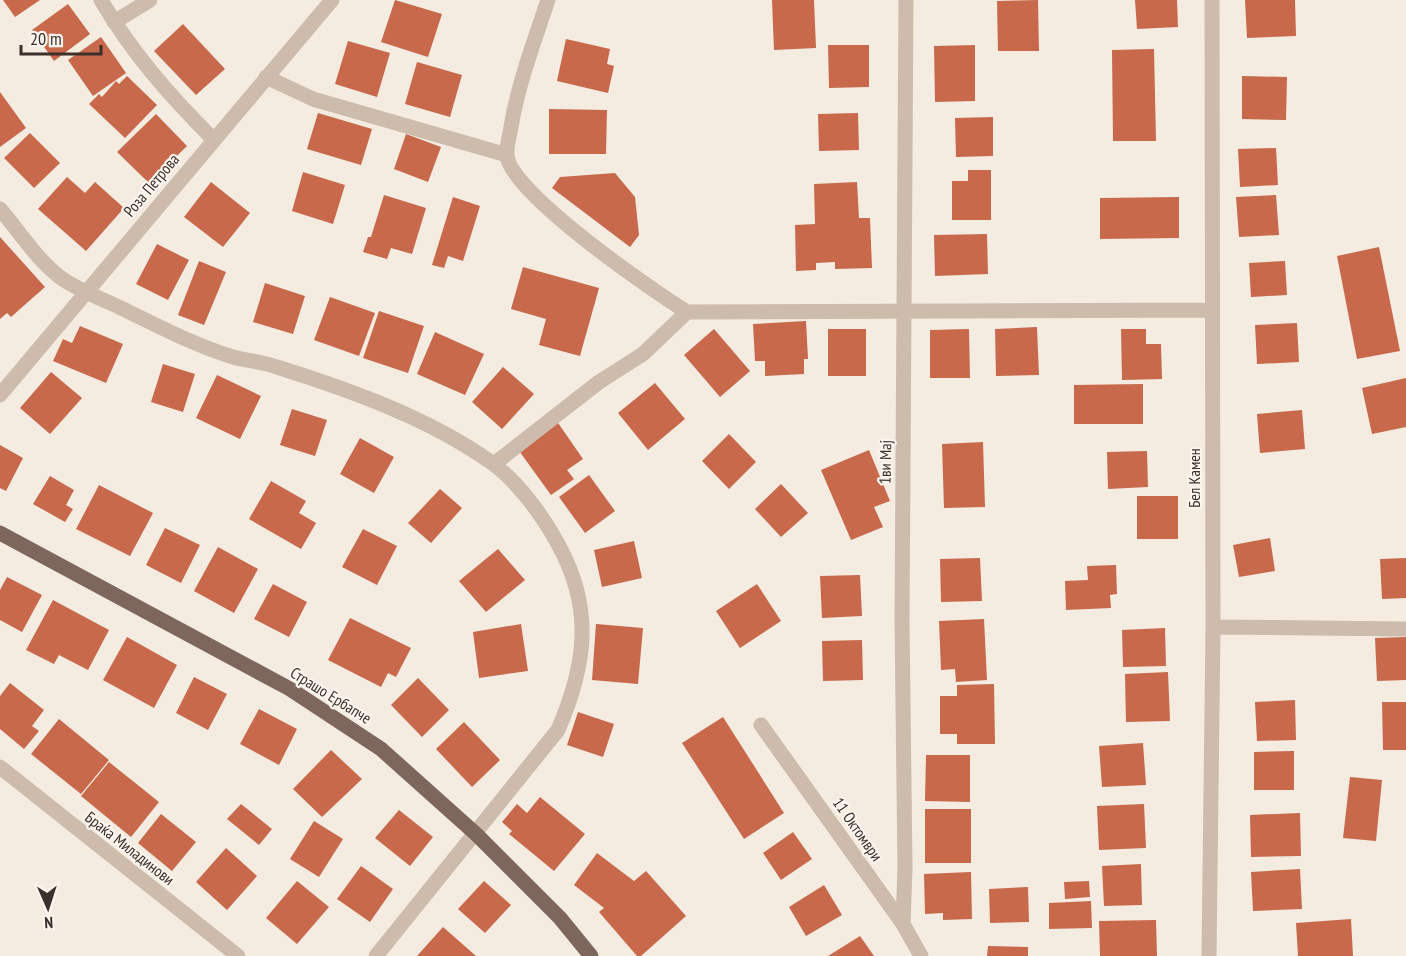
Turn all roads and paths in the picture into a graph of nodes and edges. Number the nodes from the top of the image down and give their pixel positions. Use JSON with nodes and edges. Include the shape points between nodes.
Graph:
{"nodes":[{"id":1,"x":101,"y":0,"type":"edge"},
{"id":2,"x":150,"y":0,"type":"edge"},
{"id":3,"x":332,"y":0,"type":"edge"},
{"id":4,"x":548,"y":0,"type":"edge"},
{"id":5,"x":906,"y":0,"type":"edge"},
{"id":6,"x":1212,"y":0,"type":"edge"},
{"id":7,"x":114,"y":22,"type":"junction"},
{"id":8,"x":266,"y":77,"type":"junction"},
{"id":9,"x":213,"y":139,"type":"junction"},
{"id":10,"x":507,"y":155,"type":"junction"},
{"id":11,"x":0,"y":209,"type":"edge"},
{"id":12,"x":86,"y":292,"type":"junction"},
{"id":13,"x":1212,"y":310,"type":"junction"},
{"id":14,"x":687,"y":312,"type":"junction"},
{"id":15,"x":905,"y":313,"type":"junction"},
{"id":16,"x":0,"y":395,"type":"edge"},
{"id":17,"x":494,"y":464,"type":"junction"},
{"id":18,"x":0,"y":533,"type":"edge"},
{"id":19,"x":1213,"y":627,"type":"junction"},
{"id":20,"x":1406,"y":629,"type":"edge"},
{"id":21,"x":761,"y":725,"type":"dead end"},
{"id":22,"x":0,"y":767,"type":"edge"},
{"id":23,"x":476,"y":834,"type":"junction"},
{"id":24,"x":903,"y":924,"type":"junction"},
{"id":25,"x":238,"y":956,"type":"edge"},
{"id":26,"x":376,"y":956,"type":"edge"},
{"id":27,"x":591,"y":956,"type":"edge"},
{"id":28,"x":921,"y":956,"type":"edge"},
{"id":29,"x":1209,"y":956,"type":"edge"}],
"edges":[{"from":1,"to":7,"type":"street"},
{"from":2,"to":7,"type":"street"},
{"from":3,"to":8,"type":"street","name":"Роза Петрова"},
{"from":4,"to":10,"type":"street","via":[[516,100]]},
{"from":5,"to":15,"type":"street","name":"1ви Мај"},
{"from":6,"to":13,"type":"street","name":"Бел Камен"},
{"from":7,"to":9,"type":"street","via":[[163,88]]},
{"from":8,"to":9,"type":"street","name":"Роза Петрова"},
{"from":8,"to":10,"type":"street","via":[[313,99]]},
{"from":9,"to":12,"type":"street","name":"Роза Петрова"},
{"from":10,"to":14,"type":"street","via":[[511,169],[541,202],[642,284]]},
{"from":11,"to":12,"type":"street","via":[[45,263]]},
{"from":12,"to":16,"type":"street","name":"Роза Петрова"},
{"from":12,"to":17,"type":"street","via":[[192,342],[276,366],[407,416]]},
{"from":13,"to":15,"type":"street"},
{"from":13,"to":19,"type":"street","name":"Бел Камен"},
{"from":14,"to":15,"type":"street"},
{"from":14,"to":17,"type":"street","via":[[643,354],[599,382]]},
{"from":15,"to":24,"type":"street","name":"1ви Мај"},
{"from":17,"to":23,"type":"street","via":[[533,506],[558,543],[569,564],[583,630],[575,691],[558,730]]},
{"from":18,"to":23,"type":"main road","name":"Страшо Ербапче","via":[[337,718],[381,749]]},
{"from":19,"to":20,"type":"street"},
{"from":19,"to":29,"type":"street","name":"Бел Камен"},
{"from":21,"to":24,"type":"street","name":"11 Октомври"},
{"from":22,"to":25,"type":"street","name":"Браќа Миладинови"},
{"from":23,"to":26,"type":"street"},
{"from":23,"to":27,"type":"main road","name":"Страшо Ербапче","via":[[560,918]]},
{"from":24,"to":28,"type":"street","name":"11 Октомври"}]}
